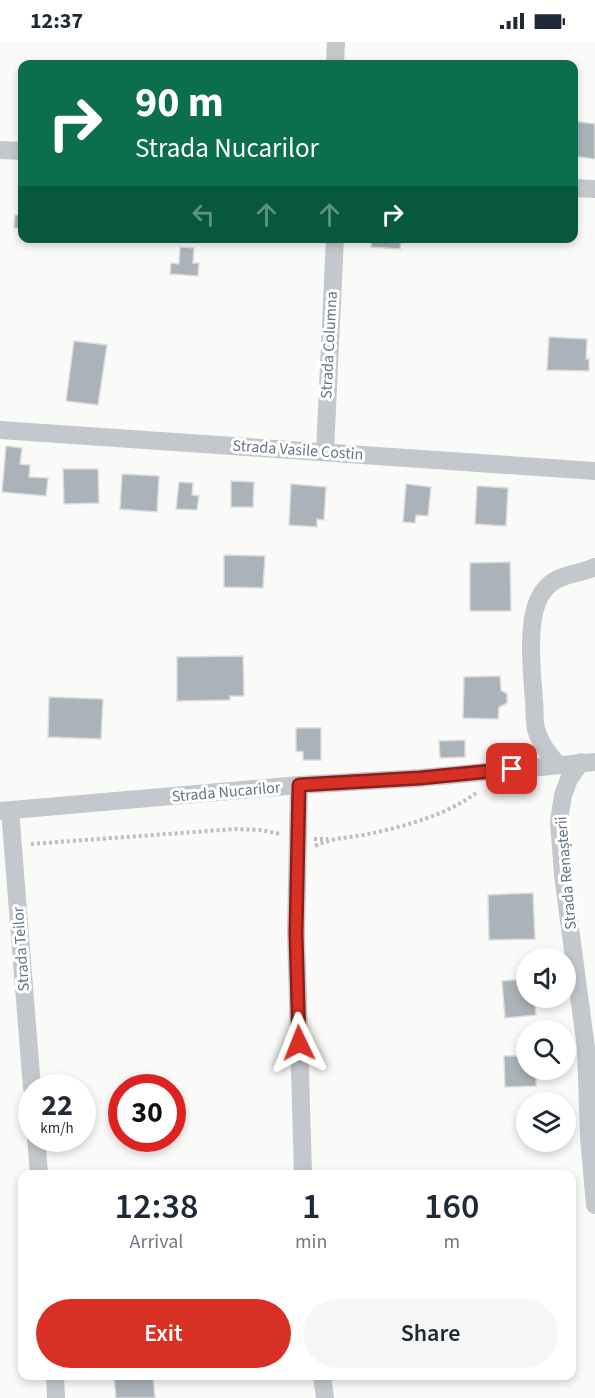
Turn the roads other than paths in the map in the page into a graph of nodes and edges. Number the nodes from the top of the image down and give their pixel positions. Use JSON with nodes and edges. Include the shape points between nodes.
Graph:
{"nodes":[{"id":1,"x":336,"y":42,"type":"edge"},
{"id":2,"x":335,"y":60,"type":"edge"},
{"id":3,"x":0,"y":150,"type":"edge"},
{"id":4,"x":18,"y":151,"type":"edge"},
{"id":5,"x":578,"y":188,"type":"edge"},
{"id":6,"x":595,"y":189,"type":"edge"},
{"id":7,"x":335,"y":243,"type":"edge"},
{"id":8,"x":0,"y":430,"type":"edge"},
{"id":9,"x":325,"y":452,"type":"junction"},
{"id":10,"x":595,"y":471,"type":"edge"},
{"id":11,"x":595,"y":567,"type":"edge"},
{"id":12,"x":588,"y":762,"type":"edge"},
{"id":13,"x":557,"y":764,"type":"junction"},
{"id":14,"x":299,"y":785,"type":"junction"},
{"id":15,"x":5,"y":811,"type":"edge"},
{"id":16,"x":590,"y":1047,"type":"edge"},
{"id":17,"x":31,"y":1074,"type":"edge"},
{"id":18,"x":37,"y":1152,"type":"edge"},
{"id":19,"x":39,"y":1170,"type":"edge"},
{"id":20,"x":303,"y":1170,"type":"edge"},
{"id":21,"x":595,"y":1205,"type":"edge"},
{"id":22,"x":55,"y":1380,"type":"edge"},
{"id":23,"x":323,"y":1380,"type":"edge"},
{"id":24,"x":56,"y":1398,"type":"edge"},
{"id":25,"x":325,"y":1398,"type":"edge"}],
"edges":[{"from":1,"to":2,"type":"street"},
{"from":3,"to":4,"type":"street"},
{"from":5,"to":6,"type":"street"},
{"from":7,"to":9,"type":"street","name":"Strada Columna"},
{"from":8,"to":9,"type":"street","name":"Strada Vasile Costin"},
{"from":9,"to":10,"type":"street","name":"Strada Vasile Costin"},
{"from":11,"to":13,"type":"street","via":[[553,581],[537,602],[533,619],[536,728],[544,748]]},
{"from":12,"to":13,"type":"street","name":"Strada Nucarilor"},
{"from":12,"to":16,"type":"street","name":"Strada Renașterii","via":[[568,779],[559,821],[563,875]]},
{"from":13,"to":14,"type":"street","name":"Strada Nucarilor"},
{"from":14,"to":15,"type":"street","name":"Strada Nucarilor"},
{"from":14,"to":20,"type":"street","via":[[296,933]]},
{"from":15,"to":17,"type":"street","name":"Strada Teilor","via":[[13,846]]},
{"from":16,"to":21,"type":"street","name":"Strada Renașterii","via":[[589,1137]]},
{"from":18,"to":19,"type":"street"},
{"from":22,"to":24,"type":"street"},
{"from":23,"to":25,"type":"street"}]}
